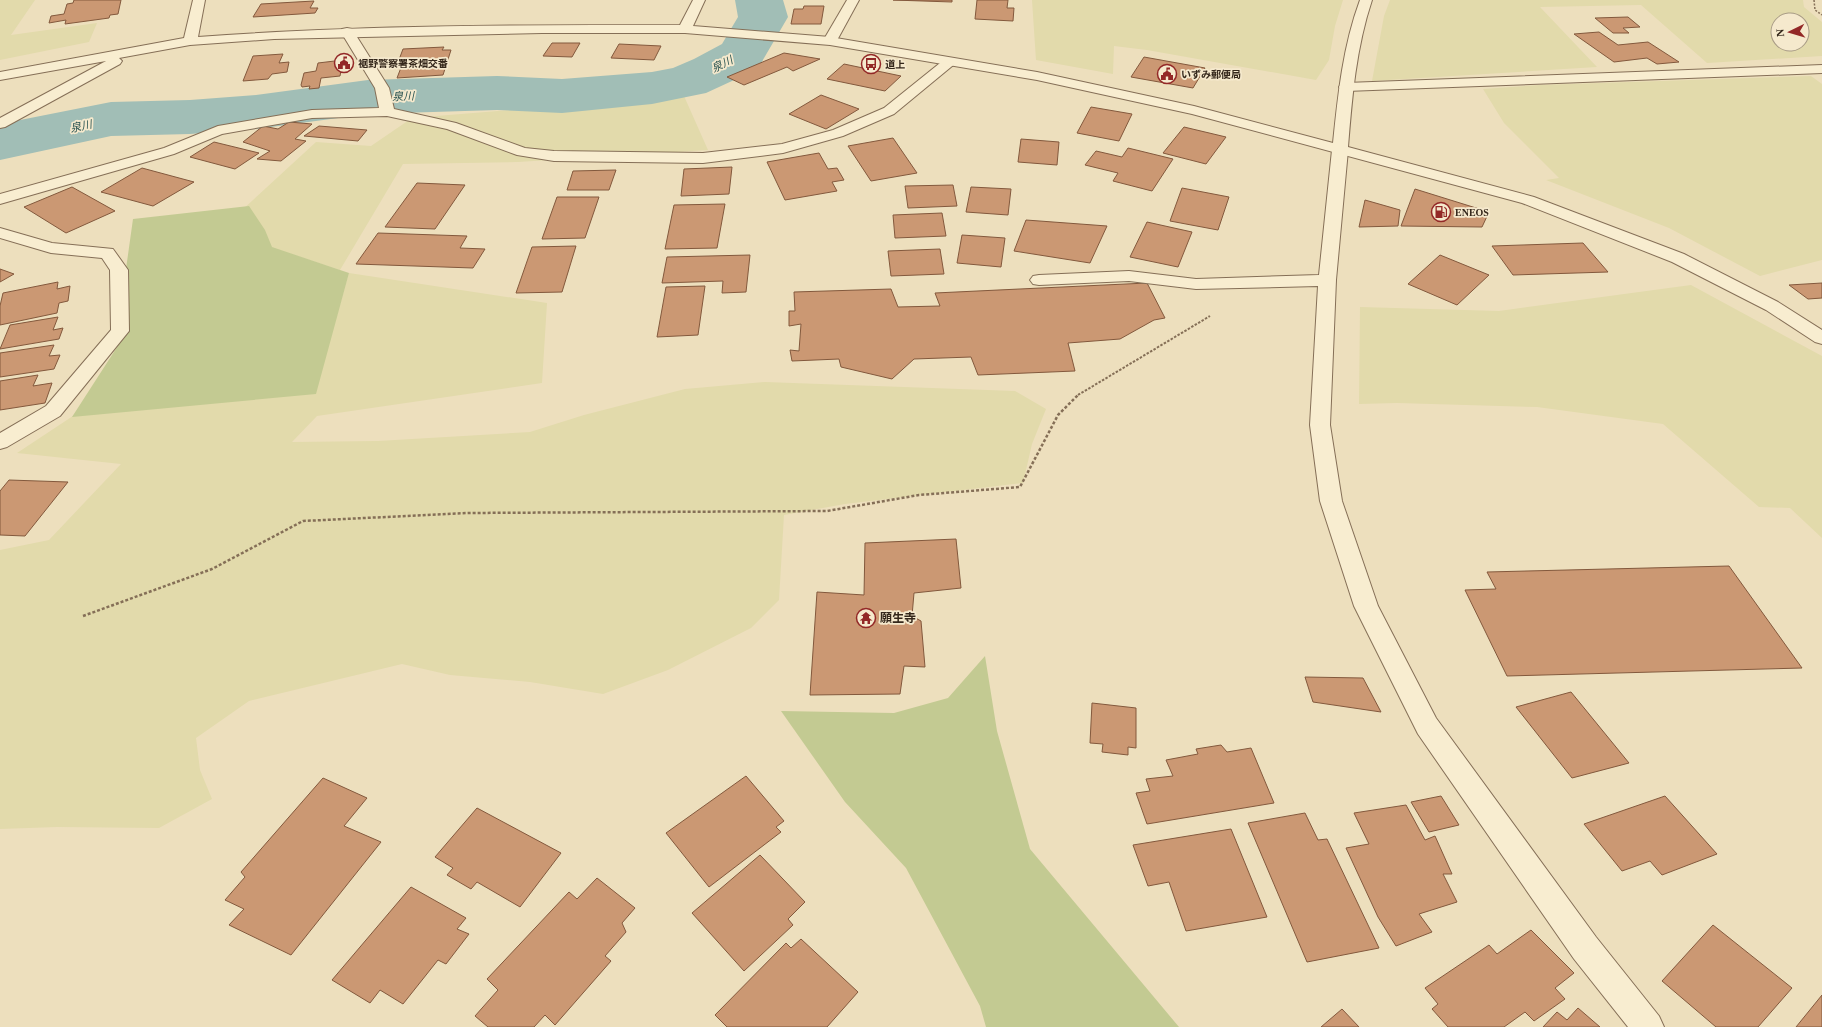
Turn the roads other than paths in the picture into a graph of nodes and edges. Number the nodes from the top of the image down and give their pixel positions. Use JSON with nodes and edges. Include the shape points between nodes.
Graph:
{"nodes":[{"id":1,"x":199,"y":0,"type":"edge"},
{"id":2,"x":699,"y":0,"type":"edge"},
{"id":3,"x":853,"y":0,"type":"edge"},
{"id":4,"x":1366,"y":0,"type":"edge"},
{"id":5,"x":685,"y":29,"type":"junction"},
{"id":6,"x":347,"y":32,"type":"junction"},
{"id":7,"x":190,"y":41,"type":"junction"},
{"id":8,"x":830,"y":41,"type":"junction"},
{"id":9,"x":132,"y":52,"type":"junction"},
{"id":10,"x":950,"y":62,"type":"junction"},
{"id":11,"x":1822,"y":69,"type":"edge"},
{"id":12,"x":0,"y":76,"type":"edge"},
{"id":13,"x":1346,"y":87,"type":"junction"},
{"id":14,"x":387,"y":109,"type":"junction"},
{"id":15,"x":0,"y":124,"type":"edge"},
{"id":16,"x":1340,"y":150,"type":"junction"},
{"id":17,"x":0,"y":199,"type":"edge"},
{"id":18,"x":0,"y":233,"type":"edge"},
{"id":19,"x":1039,"y":280,"type":"dead end"},
{"id":20,"x":1327,"y":280,"type":"junction"},
{"id":21,"x":1822,"y":338,"type":"edge"},
{"id":22,"x":0,"y":442,"type":"edge"},
{"id":23,"x":1648,"y":1027,"type":"edge"}],
"edges":[{"from":1,"to":7,"type":"street"},
{"from":2,"to":5,"type":"street"},
{"from":3,"to":8,"type":"street"},
{"from":4,"to":13,"type":"street","via":[[1358,20]]},
{"from":5,"to":6,"type":"street","via":[[542,28]]},
{"from":5,"to":8,"type":"street"},
{"from":6,"to":7,"type":"street"},
{"from":6,"to":14,"type":"street","via":[[382,88]]},
{"from":7,"to":9,"type":"street"},
{"from":8,"to":10,"type":"street"},
{"from":9,"to":12,"type":"street"},
{"from":9,"to":15,"type":"street"},
{"from":10,"to":14,"type":"street","via":[[889,111],[838,133],[783,148],[704,158],[554,156],[522,152],[451,126]]},
{"from":10,"to":16,"type":"street","via":[[1037,76],[1194,110]]},
{"from":11,"to":13,"type":"street"},
{"from":13,"to":16,"type":"street"},
{"from":14,"to":17,"type":"street","via":[[312,114],[218,130],[169,151]]},
{"from":16,"to":20,"type":"street"},
{"from":16,"to":21,"type":"street","via":[[1528,200],[1602,228],[1678,258],[1772,306]]},
{"from":18,"to":22,"type":"street","via":[[51,248],[108,253],[119,270],[120,331],[53,411]]},
{"from":19,"to":20,"type":"street","via":[[1130,276],[1196,284]]},
{"from":20,"to":23,"type":"street","via":[[1320,425],[1331,501],[1366,606],[1427,726],[1585,948]]}]}
